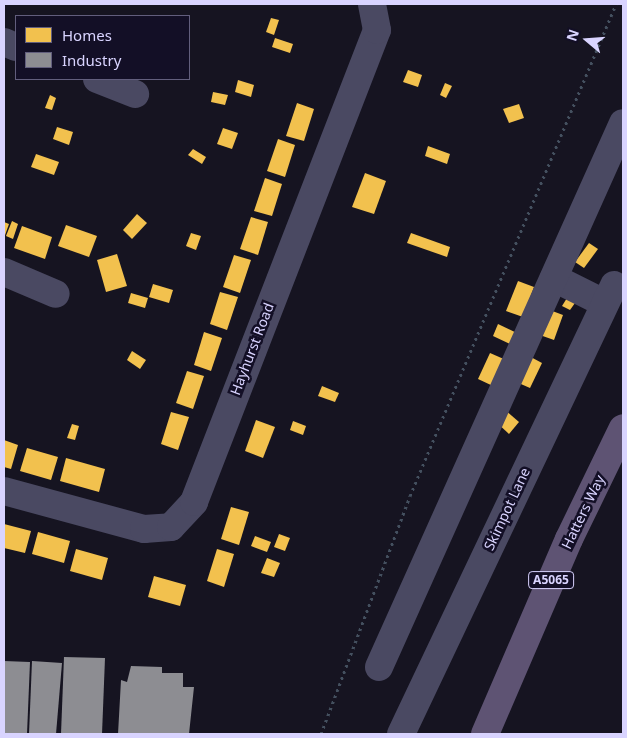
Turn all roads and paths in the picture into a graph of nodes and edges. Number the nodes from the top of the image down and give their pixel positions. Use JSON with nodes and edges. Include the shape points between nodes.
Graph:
{"nodes":[{"id":1,"x":372,"y":4,"type":"edge"},
{"id":2,"x":616,"y":4,"type":"edge"},
{"id":3,"x":100,"y":80,"type":"edge"},
{"id":4,"x":135,"y":94,"type":"dead end"},
{"id":5,"x":623,"y":123,"type":"edge"},
{"id":6,"x":4,"y":272,"type":"edge"},
{"id":7,"x":554,"y":278,"type":"junction"},
{"id":8,"x":56,"y":294,"type":"dead end"},
{"id":9,"x":623,"y":428,"type":"edge"},
{"id":10,"x":4,"y":491,"type":"edge"},
{"id":11,"x":379,"y":667,"type":"dead end"},
{"id":12,"x":321,"y":734,"type":"edge"},
{"id":13,"x":401,"y":734,"type":"edge"},
{"id":14,"x":485,"y":734,"type":"edge"}],
"edges":[{"from":1,"to":10,"type":"street","name":"Hayhurst Road","via":[[377,30],[194,502],[171,526],[144,529]]},
{"from":2,"to":12,"type":"path","via":[[410,496]]},
{"from":3,"to":4,"type":"street"},
{"from":5,"to":7,"type":"street"},
{"from":6,"to":8,"type":"street"},
{"from":7,"to":11,"type":"street"},
{"from":7,"to":13,"type":"street","name":"Skimpot Lane","via":[[609,294]]},
{"from":9,"to":14,"type":"main road","name":"Hatters Way","number":"A5065","via":[[565,548]]}]}
